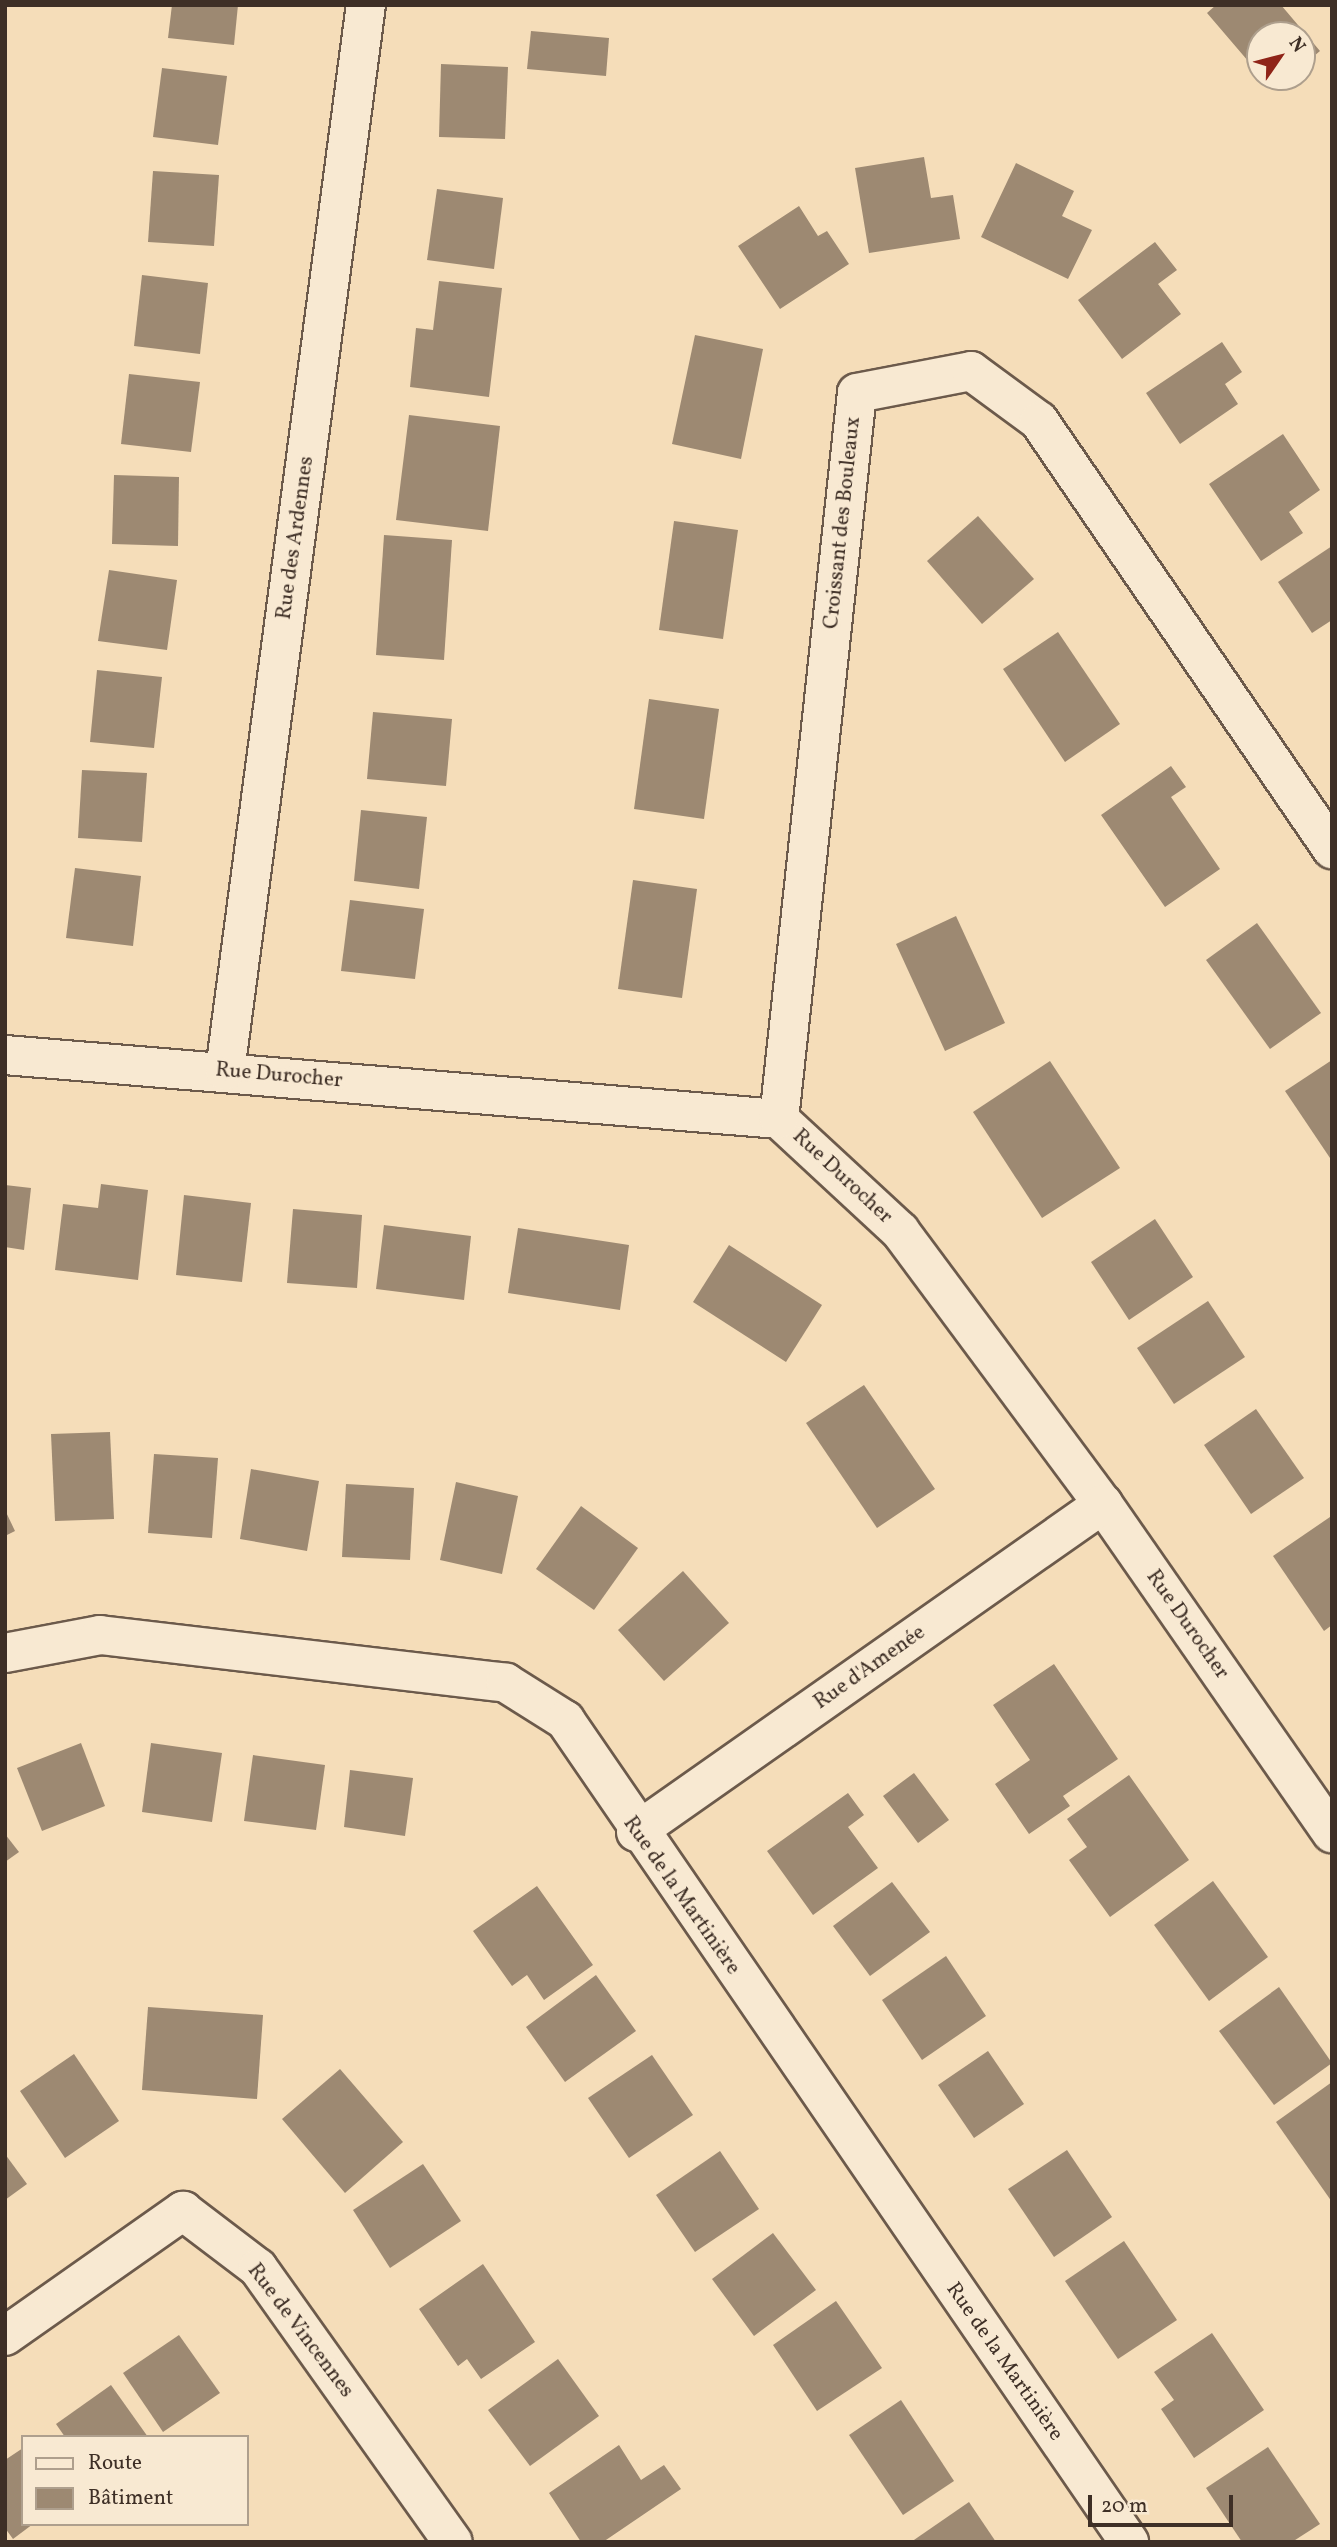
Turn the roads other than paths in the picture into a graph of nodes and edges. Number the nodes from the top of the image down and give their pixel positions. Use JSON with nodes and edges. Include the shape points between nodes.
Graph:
{"nodes":[{"id":1,"x":366,"y":5,"type":"edge"},
{"id":2,"x":1332,"y":849,"type":"edge"},
{"id":3,"x":5,"y":1055,"type":"edge"},
{"id":4,"x":225,"y":1071,"type":"junction"},
{"id":5,"x":779,"y":1119,"type":"junction"},
{"id":6,"x":1103,"y":1504,"type":"junction"},
{"id":7,"x":5,"y":1653,"type":"edge"},
{"id":8,"x":636,"y":1832,"type":"junction"},
{"id":9,"x":1332,"y":1833,"type":"edge"},
{"id":10,"x":5,"y":2336,"type":"edge"},
{"id":11,"x":453,"y":2542,"type":"edge"},
{"id":12,"x":1129,"y":2542,"type":"edge"}],
"edges":[{"from":1,"to":4,"type":"street","name":"Rue des Ardennes"},
{"from":2,"to":5,"type":"street","name":"Croissant des Bouleaux","via":[[1039,421],[971,370],[857,393]]},
{"from":3,"to":4,"type":"street","name":"Rue Durocher"},
{"from":4,"to":5,"type":"street","name":"Rue Durocher"},
{"from":5,"to":6,"type":"street","name":"Rue Durocher","via":[[900,1231]]},
{"from":6,"to":8,"type":"street","name":"Rue d'Amenée"},
{"from":6,"to":9,"type":"street","name":"Rue Durocher"},
{"from":7,"to":8,"type":"street","name":"Rue de la Martinière","via":[[100,1635],[506,1684],[565,1720]]},
{"from":8,"to":12,"type":"street","name":"Rue de la Martinière"},
{"from":10,"to":11,"type":"street","name":"Rue de Vincennes","via":[[183,2211],[258,2268]]}]}
